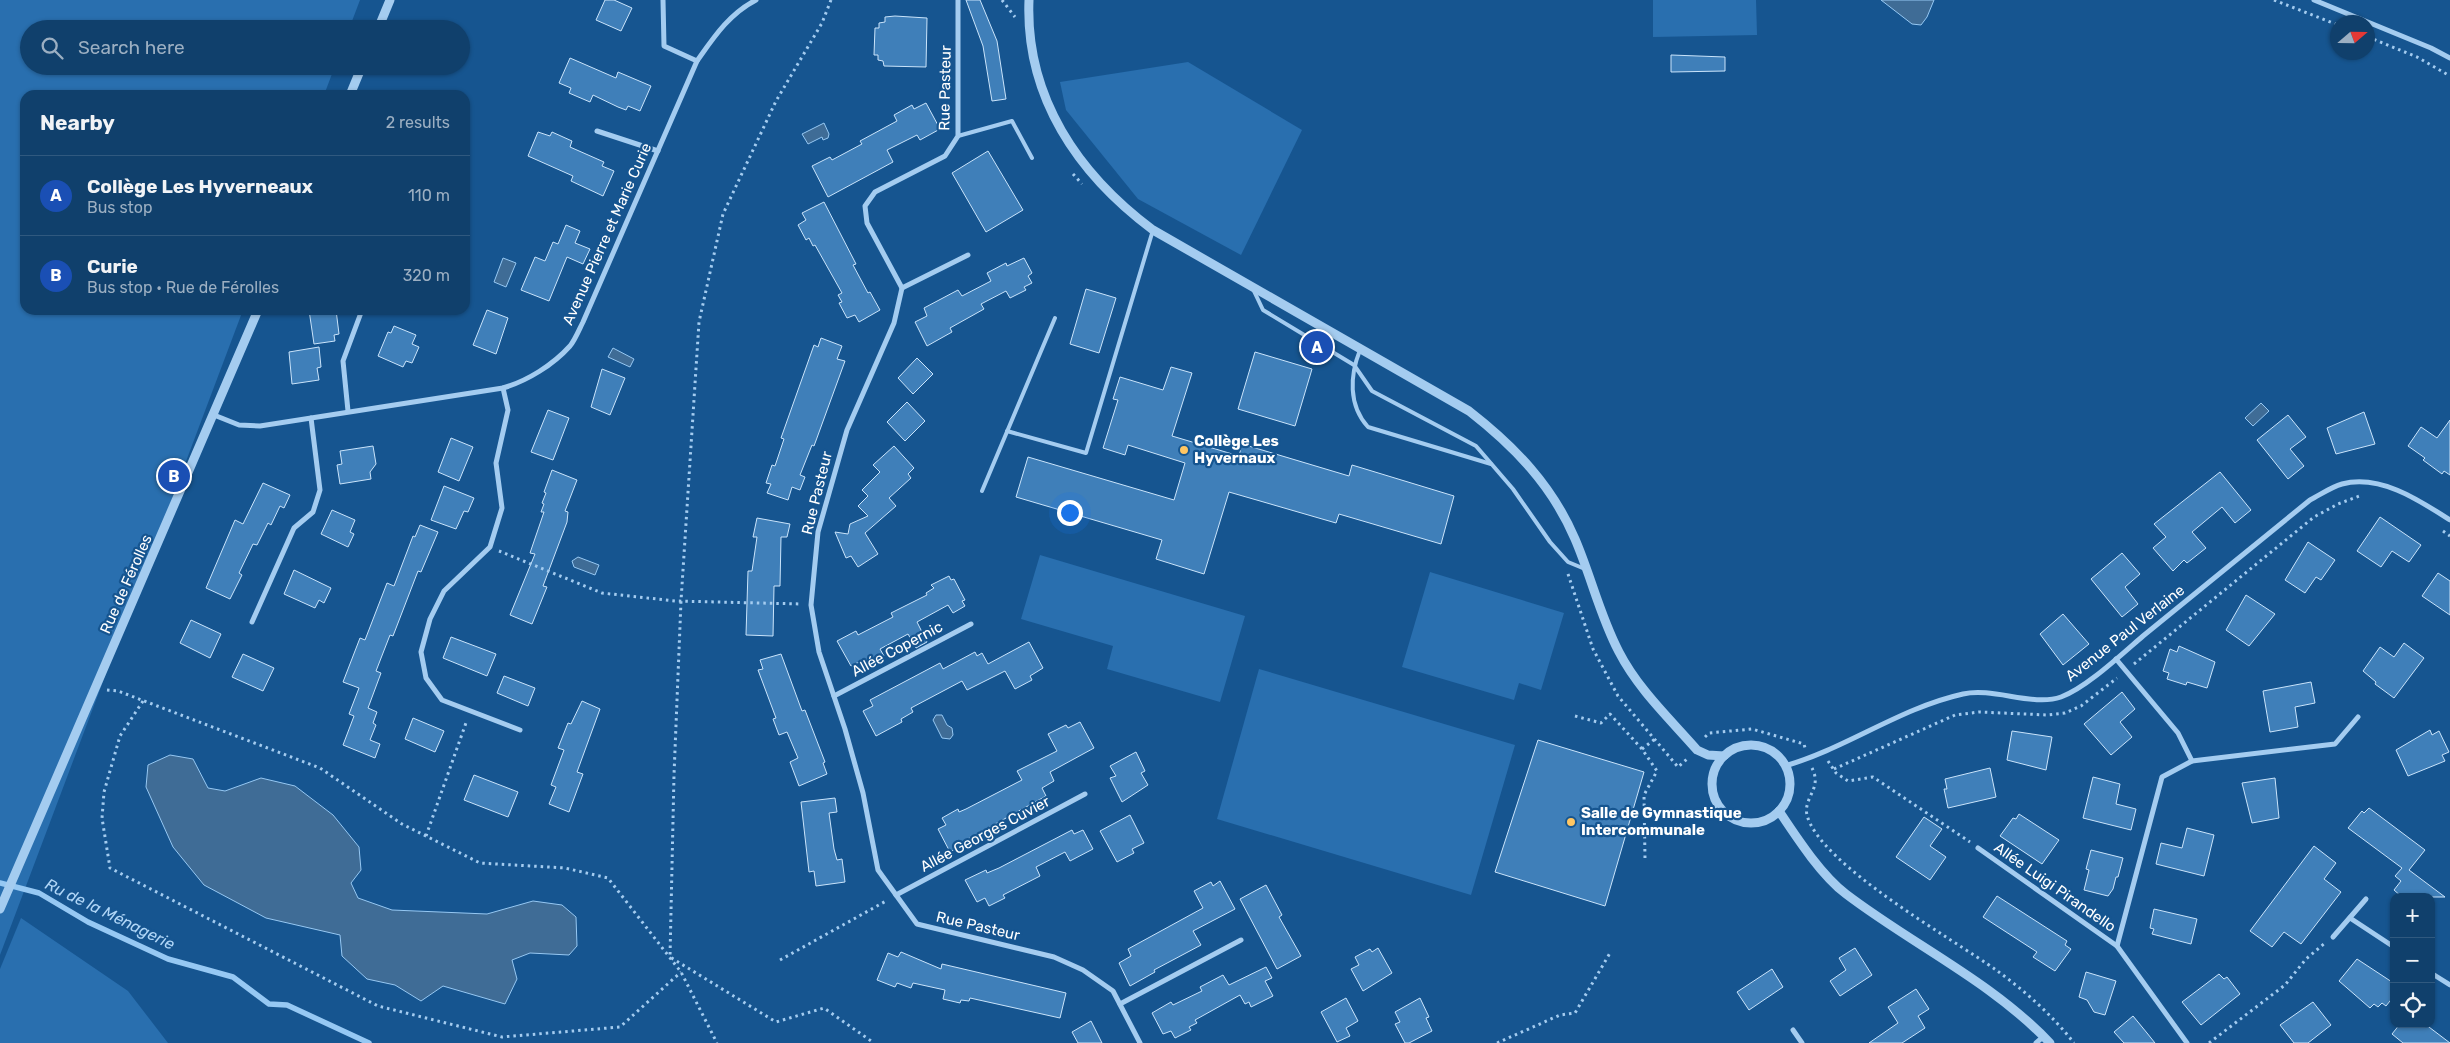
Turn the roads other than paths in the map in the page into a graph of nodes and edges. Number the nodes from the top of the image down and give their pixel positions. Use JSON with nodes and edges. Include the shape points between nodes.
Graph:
{"nodes":[{"id":1,"x":390,"y":0,"type":"edge"},
{"id":2,"x":663,"y":0,"type":"edge"},
{"id":3,"x":756,"y":0,"type":"edge"},
{"id":4,"x":958,"y":0,"type":"edge"},
{"id":5,"x":1029,"y":0,"type":"edge"},
{"id":6,"x":2314,"y":0,"type":"edge"},
{"id":7,"x":382,"y":20,"type":"edge"},
{"id":8,"x":2450,"y":58,"type":"edge"},
{"id":9,"x":697,"y":61,"type":"junction"},
{"id":10,"x":358,"y":75,"type":"edge"},
{"id":11,"x":352,"y":90,"type":"edge"},
{"id":12,"x":597,"y":131,"type":"dead end"},
{"id":13,"x":958,"y":136,"type":"junction"},
{"id":14,"x":658,"y":151,"type":"junction"},
{"id":15,"x":1032,"y":158,"type":"dead end"},
{"id":16,"x":1153,"y":230,"type":"junction"},
{"id":17,"x":968,"y":255,"type":"dead end"},
{"id":18,"x":1252,"y":287,"type":"junction"},
{"id":19,"x":902,"y":288,"type":"junction"},
{"id":20,"x":256,"y":315,"type":"edge"},
{"id":21,"x":360,"y":315,"type":"edge"},
{"id":22,"x":1055,"y":318,"type":"dead end"},
{"id":23,"x":1360,"y":350,"type":"junction"},
{"id":24,"x":1354,"y":365,"type":"junction"},
{"id":25,"x":503,"y":388,"type":"junction"},
{"id":26,"x":348,"y":412,"type":"junction"},
{"id":27,"x":214,"y":415,"type":"junction"},
{"id":28,"x":311,"y":418,"type":"junction"},
{"id":29,"x":1007,"y":431,"type":"junction"},
{"id":30,"x":1492,"y":464,"type":"junction"},
{"id":31,"x":982,"y":491,"type":"dead end"},
{"id":32,"x":2450,"y":520,"type":"edge"},
{"id":33,"x":1585,"y":569,"type":"junction"},
{"id":34,"x":252,"y":622,"type":"dead end"},
{"id":35,"x":971,"y":624,"type":"dead end"},
{"id":36,"x":2116,"y":659,"type":"junction"},
{"id":37,"x":834,"y":696,"type":"junction"},
{"id":38,"x":2358,"y":717,"type":"dead end"},
{"id":39,"x":520,"y":730,"type":"dead end"},
{"id":40,"x":1724,"y":756,"type":"junction"},
{"id":41,"x":2192,"y":761,"type":"junction"},
{"id":42,"x":1785,"y":766,"type":"junction"},
{"id":43,"x":1085,"y":794,"type":"dead end"},
{"id":44,"x":1779,"y":811,"type":"junction"},
{"id":45,"x":1978,"y":848,"type":"road end"},
{"id":46,"x":896,"y":895,"type":"junction"},
{"id":47,"x":2366,"y":899,"type":"dead end"},
{"id":48,"x":0,"y":909,"type":"edge"},
{"id":49,"x":2350,"y":918,"type":"junction"},
{"id":50,"x":2333,"y":937,"type":"road end"},
{"id":51,"x":1241,"y":940,"type":"dead end"},
{"id":52,"x":2390,"y":944,"type":"edge"},
{"id":53,"x":2117,"y":946,"type":"junction"},
{"id":54,"x":2435,"y":975,"type":"edge"},
{"id":55,"x":2450,"y":985,"type":"edge"},
{"id":56,"x":1120,"y":1004,"type":"junction"},
{"id":57,"x":1793,"y":1030,"type":"dead end"},
{"id":58,"x":2046,"y":1040,"type":"edge"},
{"id":59,"x":1140,"y":1043,"type":"edge"},
{"id":60,"x":1802,"y":1043,"type":"edge"},
{"id":61,"x":2036,"y":1043,"type":"edge"},
{"id":62,"x":2187,"y":1043,"type":"edge"}],
"edges":[{"from":1,"to":7,"type":"street"},
{"from":2,"to":9,"type":"street","via":[[664,46]]},
{"from":3,"to":9,"type":"street","name":"Avenue Pierre et Marie Curie","via":[[741,8],[722,26]]},
{"from":4,"to":13,"type":"street","name":"Rue Pasteur"},
{"from":5,"to":16,"type":"street","via":[[1031,45],[1042,90],[1061,133],[1102,186],[1122,207]]},
{"from":6,"to":8,"type":"street"},
{"from":9,"to":14,"type":"street","name":"Avenue Pierre et Marie Curie"},
{"from":10,"to":11,"type":"street"},
{"from":12,"to":14,"type":"street"},
{"from":13,"to":15,"type":"lane","via":[[1012,121]]},
{"from":13,"to":19,"type":"street","name":"Rue Pasteur","via":[[946,156],[875,192],[865,206],[867,223]]},
{"from":14,"to":25,"type":"street","name":"Avenue Pierre et Marie Curie","via":[[570,346],[543,369]]},
{"from":16,"to":18,"type":"street"},
{"from":16,"to":29,"type":"lane","via":[[1086,453]]},
{"from":17,"to":19,"type":"street"},
{"from":18,"to":23,"type":"street"},
{"from":18,"to":24,"type":"lane","via":[[1262,310]]},
{"from":19,"to":37,"type":"street","name":"Rue Pasteur","via":[[894,324],[847,430],[818,532],[811,605],[820,652]]},
{"from":20,"to":27,"type":"street","name":"Rue de Férolles"},
{"from":21,"to":26,"type":"street","via":[[343,361]]},
{"from":22,"to":29,"type":"lane"},
{"from":23,"to":24,"type":"lane"},
{"from":23,"to":33,"type":"street","via":[[1469,411],[1498,433],[1534,470],[1554,498],[1575,538]]},
{"from":24,"to":30,"type":"lane","via":[[1372,391],[1476,446]]},
{"from":24,"to":30,"type":"lane","via":[[1352,384],[1356,407],[1368,426]]},
{"from":25,"to":26,"type":"street","name":"Avenue Pierre et Marie Curie"},
{"from":25,"to":39,"type":"street","via":[[508,410],[496,463],[502,508],[490,547],[444,591],[430,619],[421,652],[426,678],[442,700]]},
{"from":26,"to":28,"type":"street","name":"Avenue Pierre et Marie Curie"},
{"from":27,"to":28,"type":"street","name":"Avenue Pierre et Marie Curie","via":[[239,425],[260,426]]},
{"from":27,"to":48,"type":"street","name":"Rue de Férolles"},
{"from":28,"to":34,"type":"street","via":[[320,490],[313,512],[294,528]]},
{"from":29,"to":31,"type":"lane"},
{"from":30,"to":33,"type":"lane","via":[[1550,542],[1568,562]]},
{"from":32,"to":36,"type":"street","name":"Avenue Paul Verlaine","via":[[2416,498],[2373,482],[2342,484],[2310,500]]},
{"from":33,"to":40,"type":"street","via":[[1619,653],[1641,685],[1698,750],[1708,755]]},
{"from":35,"to":37,"type":"street","name":"Allée Copernic"},
{"from":36,"to":41,"type":"street","via":[[2178,733]]},
{"from":36,"to":42,"type":"street","name":"Avenue Paul Verlaine","via":[[2080,687],[2061,697],[1966,693],[1931,702]]},
{"from":37,"to":46,"type":"street","name":"Rue Pasteur","via":[[863,792],[878,870]]},
{"from":38,"to":41,"type":"street","via":[[2336,744]]},
{"from":40,"to":42,"type":"street","via":[[1734,749],[1757,746],[1778,757]]},
{"from":40,"to":44,"type":"street","via":[[1713,775],[1712,786],[1713,795],[1728,815],[1748,823],[1770,818]]},
{"from":41,"to":53,"type":"street","via":[[2162,777]]},
{"from":42,"to":44,"type":"street","via":[[1789,790]]},
{"from":43,"to":46,"type":"street","name":"Allée Georges Cuvier"},
{"from":44,"to":58,"type":"street","via":[[1808,854],[1845,893],[1980,983]]},
{"from":45,"to":53,"type":"street","name":"Allée Luigi Pirandello"},
{"from":46,"to":56,"type":"street","name":"Rue Pasteur","via":[[917,924],[1054,957],[1083,970],[1113,991]]},
{"from":47,"to":49,"type":"street"},
{"from":49,"to":50,"type":"street"},
{"from":49,"to":52,"type":"street"},
{"from":51,"to":56,"type":"street"},
{"from":53,"to":62,"type":"street","name":"Allée Luigi Pirandello"},
{"from":54,"to":55,"type":"street"},
{"from":56,"to":59,"type":"street","name":"Rue Pasteur"},
{"from":57,"to":60,"type":"street"},
{"from":58,"to":61,"type":"street"}]}
